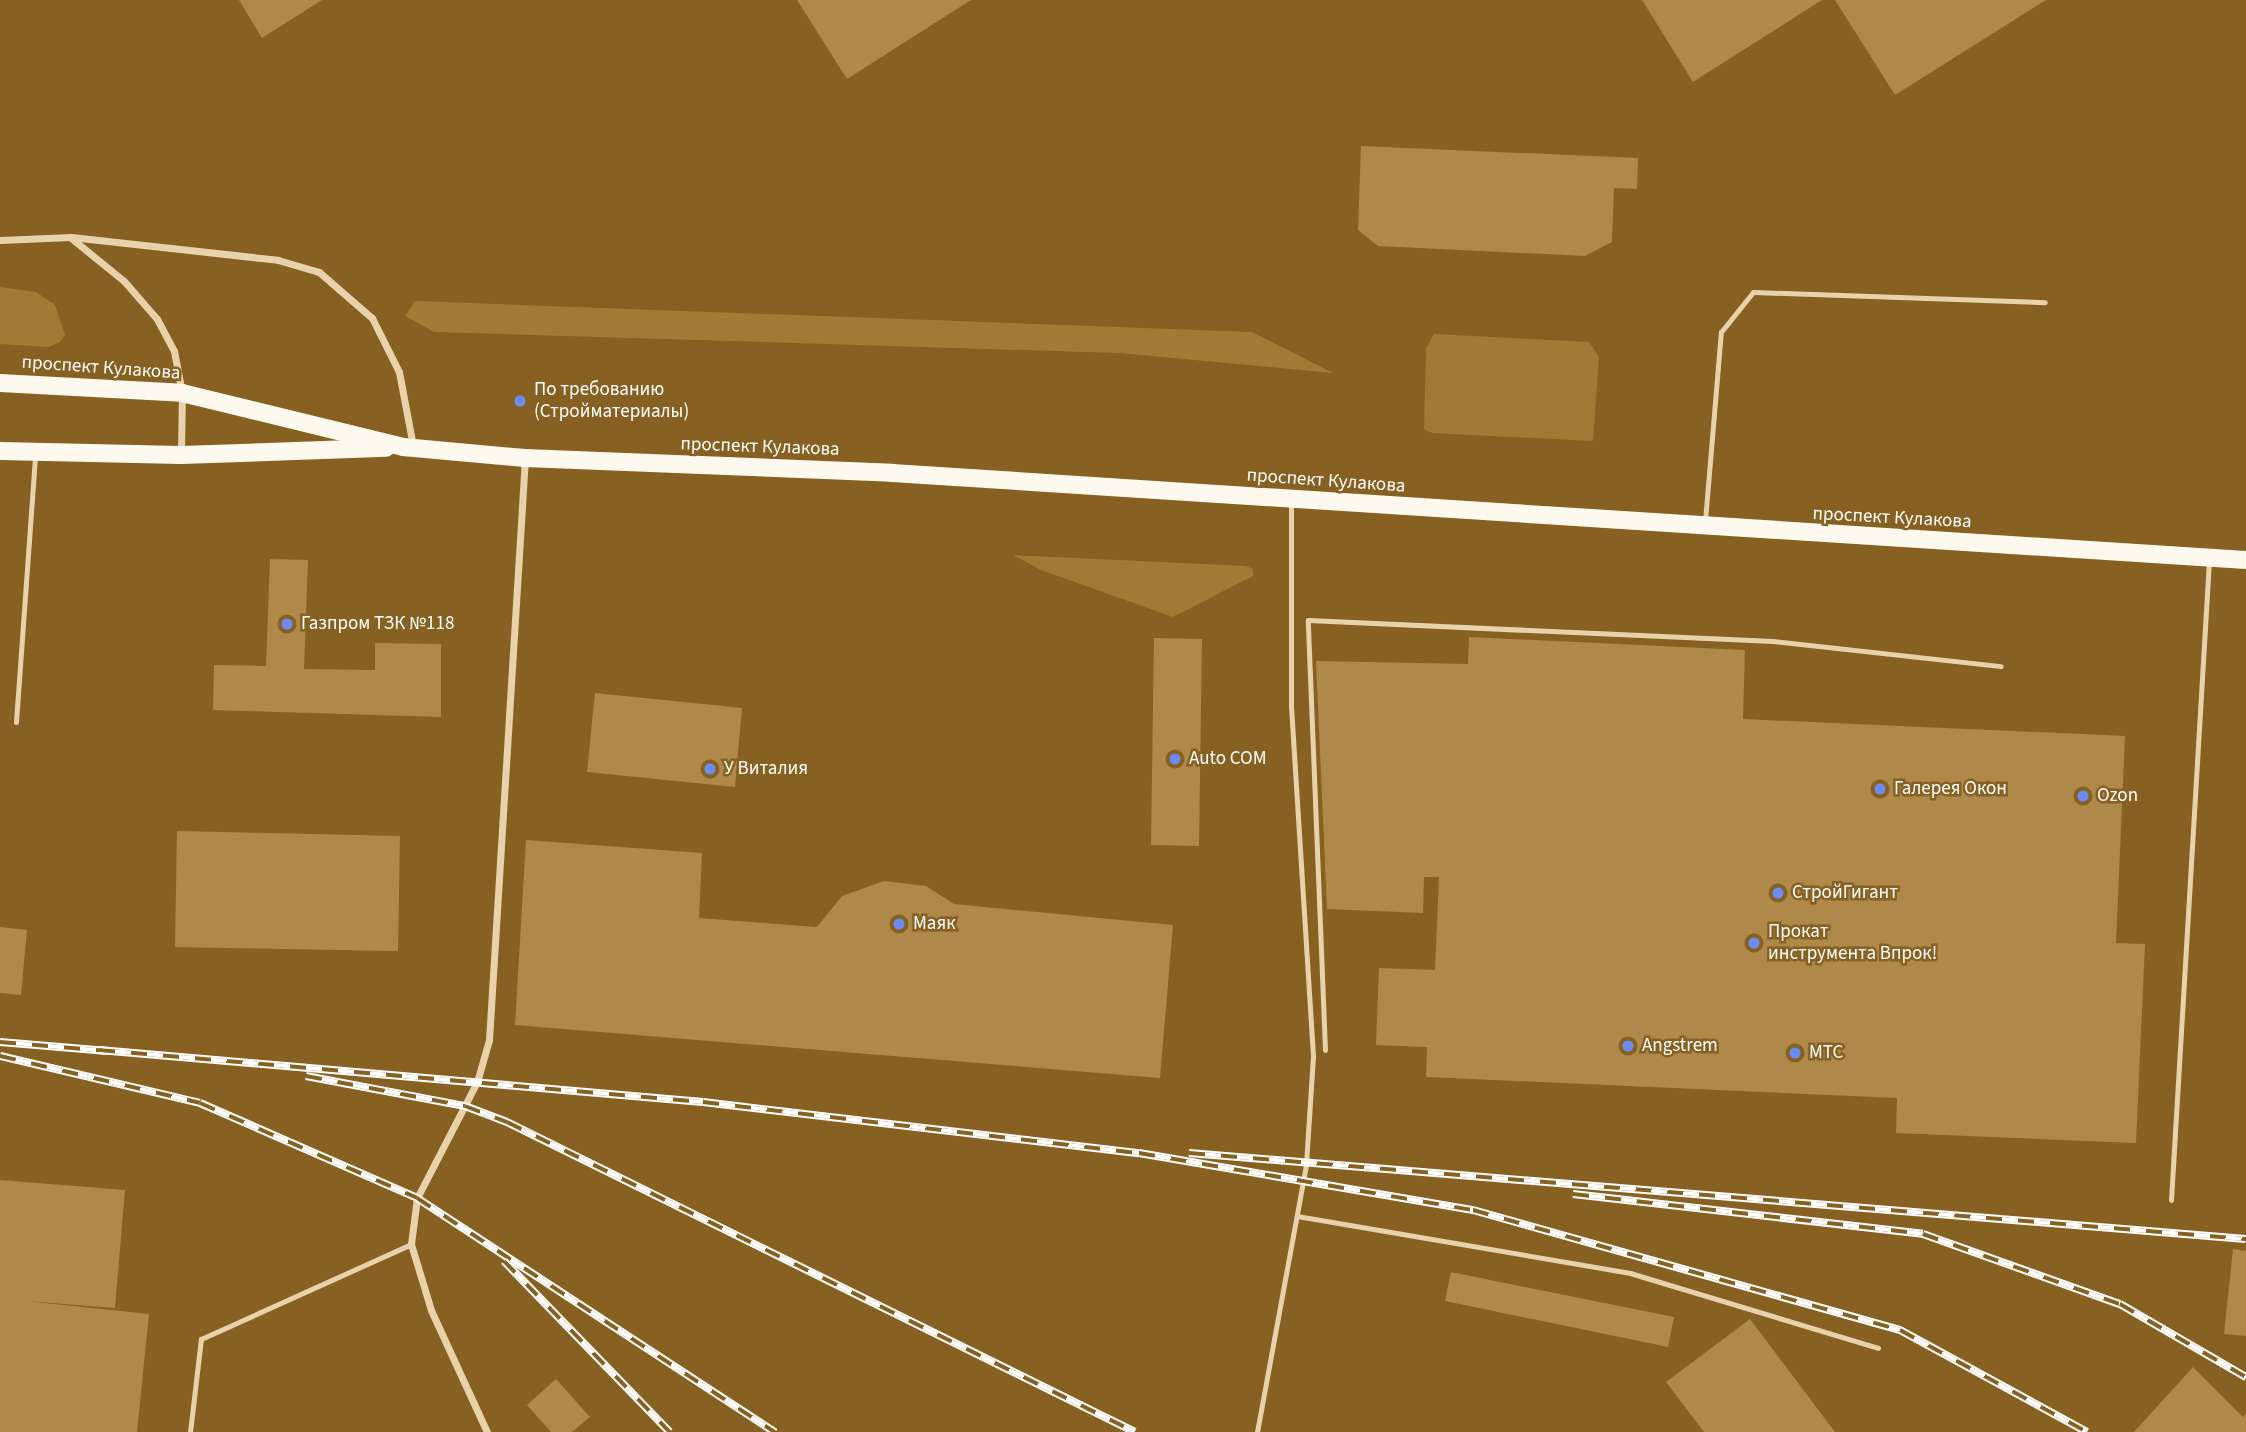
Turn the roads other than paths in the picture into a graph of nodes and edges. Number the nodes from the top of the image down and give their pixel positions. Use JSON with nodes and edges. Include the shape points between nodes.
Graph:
{"nodes":[{"id":1,"x":71,"y":237,"type":"junction"},
{"id":2,"x":0,"y":240,"type":"edge"},
{"id":3,"x":2045,"y":302,"type":"dead end"},
{"id":4,"x":0,"y":383,"type":"edge"},
{"id":5,"x":181,"y":393,"type":"junction"},
{"id":6,"x":409,"y":447,"type":"junction"},
{"id":7,"x":0,"y":451,"type":"edge"},
{"id":8,"x":35,"y":453,"type":"junction"},
{"id":9,"x":181,"y":455,"type":"junction"},
{"id":10,"x":525,"y":458,"type":"junction"},
{"id":11,"x":1291,"y":500,"type":"junction"},
{"id":12,"x":1704,"y":527,"type":"junction"},
{"id":13,"x":2210,"y":558,"type":"junction"},
{"id":14,"x":2246,"y":560,"type":"edge"},
{"id":15,"x":2001,"y":666,"type":"dead end"},
{"id":16,"x":16,"y":722,"type":"dead end"},
{"id":17,"x":1325,"y":1050,"type":"dead end"},
{"id":18,"x":2171,"y":1200,"type":"dead end"},
{"id":19,"x":1297,"y":1216,"type":"junction"},
{"id":20,"x":411,"y":1244,"type":"junction"},
{"id":21,"x":1878,"y":1348,"type":"dead end"},
{"id":22,"x":190,"y":1432,"type":"edge"},
{"id":23,"x":487,"y":1432,"type":"edge"},
{"id":24,"x":1257,"y":1432,"type":"edge"}],
"edges":[{"from":1,"to":2,"type":"street"},
{"from":1,"to":5,"type":"street","via":[[124,282],[157,318],[174,351]]},
{"from":1,"to":6,"type":"street","via":[[278,260],[319,272],[372,318],[399,372]]},
{"from":3,"to":12,"type":"lane","via":[[1753,292],[1721,332]]},
{"from":4,"to":5,"type":"main road","name":"проспект Кулакова"},
{"from":5,"to":6,"type":"main road","name":"проспект Кулакова"},
{"from":5,"to":9,"type":"street"},
{"from":6,"to":9,"type":"main road","name":"проспект Кулакова"},
{"from":6,"to":10,"type":"main road","name":"проспект Кулакова"},
{"from":7,"to":8,"type":"main road","name":"проспект Кулакова"},
{"from":8,"to":9,"type":"main road","name":"проспект Кулакова"},
{"from":8,"to":16,"type":"lane"},
{"from":10,"to":11,"type":"main road","name":"проспект Кулакова","via":[[891,473]]},
{"from":10,"to":20,"type":"street","via":[[489,1040],[477,1082],[417,1198]]},
{"from":11,"to":12,"type":"main road","name":"проспект Кулакова"},
{"from":11,"to":19,"type":"lane","via":[[1291,706],[1313,1056],[1306,1164]]},
{"from":12,"to":13,"type":"main road","name":"проспект Кулакова"},
{"from":13,"to":14,"type":"main road","name":"проспект Кулакова"},
{"from":13,"to":18,"type":"lane"},
{"from":15,"to":17,"type":"lane","via":[[1773,640],[1308,620]]},
{"from":19,"to":21,"type":"lane","via":[[1630,1273]]},
{"from":19,"to":24,"type":"lane"},
{"from":20,"to":22,"type":"lane","via":[[201,1339]]},
{"from":20,"to":23,"type":"street","via":[[431,1310]]}]}
